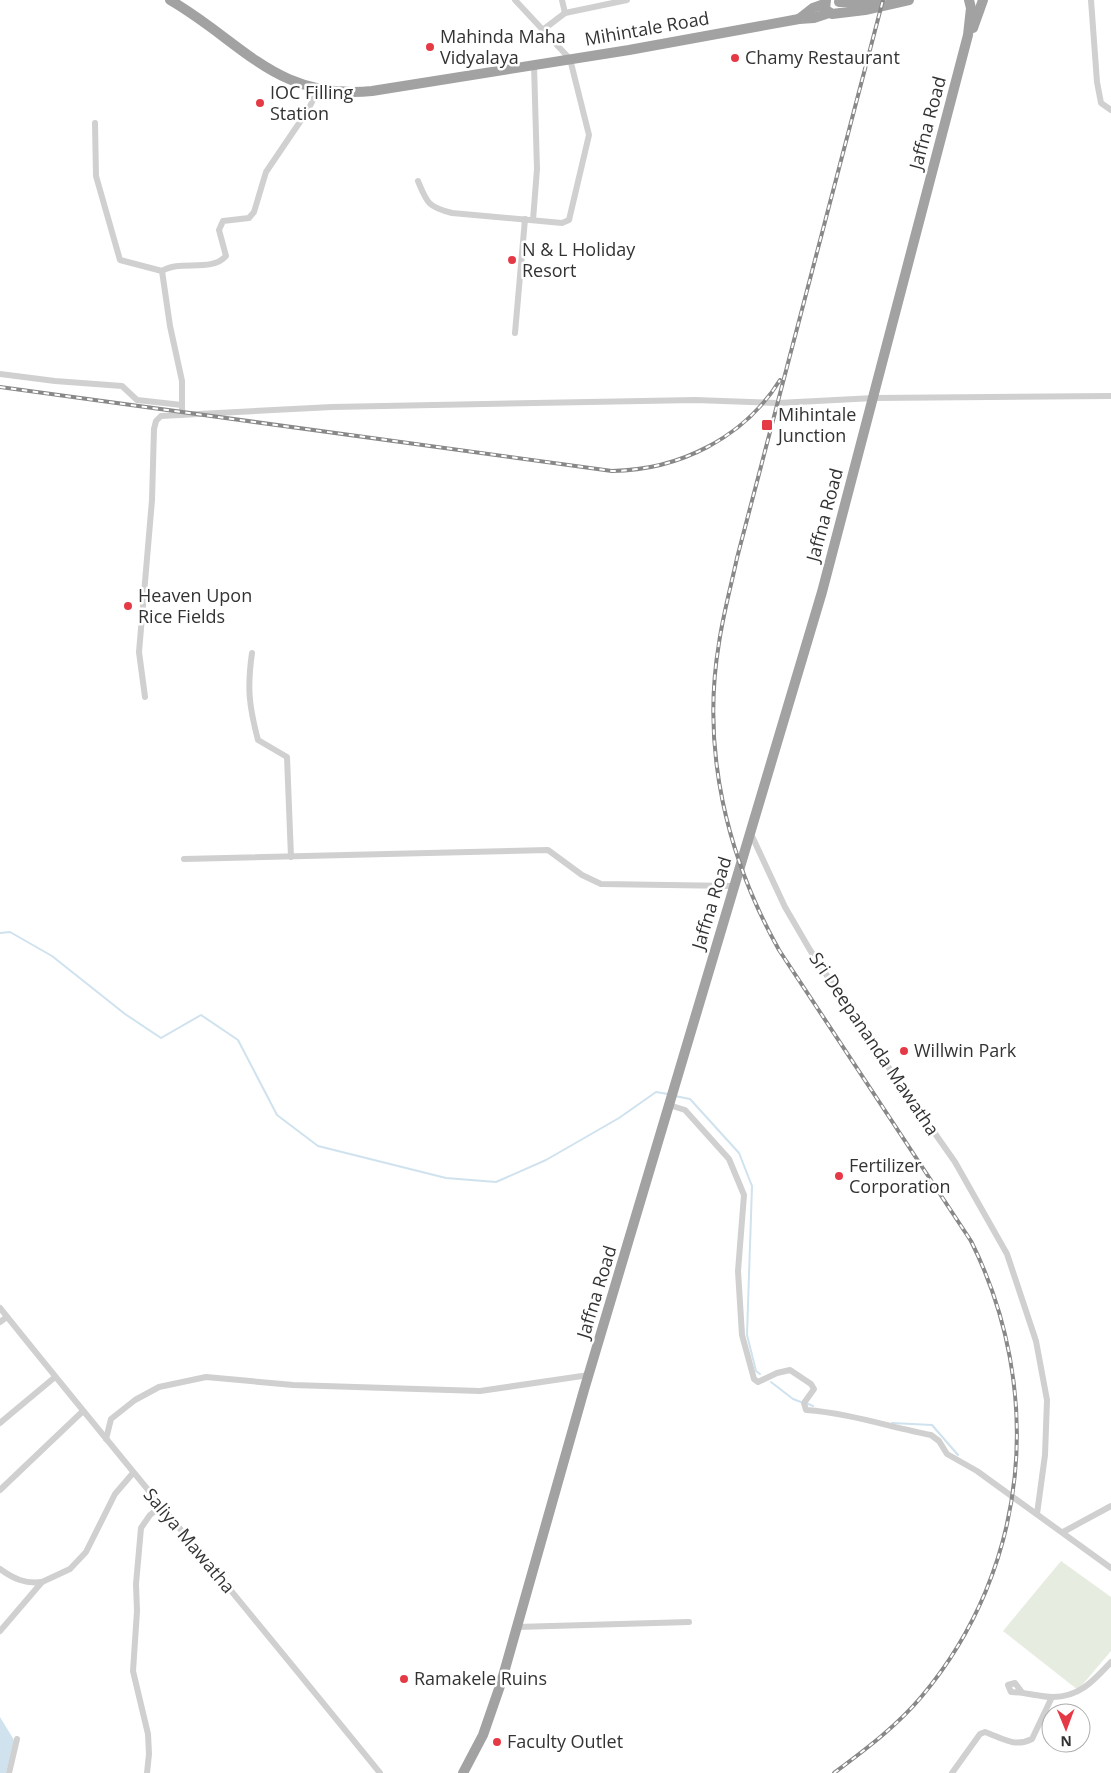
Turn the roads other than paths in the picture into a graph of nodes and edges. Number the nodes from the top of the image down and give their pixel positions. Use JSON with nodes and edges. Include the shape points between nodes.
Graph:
{"nodes":[{"id":1,"x":170,"y":0,"type":"edge"},
{"id":2,"x":516,"y":0,"type":"edge"},
{"id":3,"x":562,"y":0,"type":"edge"},
{"id":4,"x":627,"y":0,"type":"edge"},
{"id":5,"x":891,"y":0,"type":"edge"},
{"id":6,"x":910,"y":0,"type":"edge"},
{"id":7,"x":970,"y":0,"type":"edge"},
{"id":8,"x":983,"y":0,"type":"edge"},
{"id":9,"x":1091,"y":0,"type":"edge"},
{"id":10,"x":831,"y":4,"type":"edge"},
{"id":11,"x":565,"y":13,"type":"junction"},
{"id":12,"x":544,"y":29,"type":"junction"},
{"id":13,"x":968,"y":35,"type":"junction"},
{"id":14,"x":570,"y":59,"type":"junction"},
{"id":15,"x":534,"y":65,"type":"junction"},
{"id":16,"x":318,"y":90,"type":"junction"},
{"id":17,"x":1111,"y":110,"type":"edge"},
{"id":18,"x":95,"y":123,"type":"dead end"},
{"id":19,"x":418,"y":181,"type":"dead end"},
{"id":20,"x":525,"y":219,"type":"junction"},
{"id":21,"x":533,"y":220,"type":"junction"},
{"id":22,"x":162,"y":271,"type":"junction"},
{"id":23,"x":515,"y":333,"type":"dead end"},
{"id":24,"x":0,"y":374,"type":"edge"},
{"id":25,"x":1111,"y":396,"type":"edge"},
{"id":26,"x":874,"y":398,"type":"junction"},
{"id":27,"x":182,"y":405,"type":"junction"},
{"id":28,"x":182,"y":415,"type":"junction"},
{"id":29,"x":252,"y":653,"type":"dead end"},
{"id":30,"x":145,"y":697,"type":"dead end"},
{"id":31,"x":750,"y":832,"type":"junction"},
{"id":32,"x":291,"y":858,"type":"junction"},
{"id":33,"x":184,"y":859,"type":"dead end"},
{"id":34,"x":734,"y":886,"type":"junction"},
{"id":35,"x":671,"y":1098,"type":"junction"},
{"id":36,"x":0,"y":1308,"type":"edge"},
{"id":37,"x":7,"y":1316,"type":"junction"},
{"id":38,"x":0,"y":1322,"type":"edge"},
{"id":39,"x":589,"y":1375,"type":"junction"},
{"id":40,"x":55,"y":1376,"type":"junction"},
{"id":41,"x":83,"y":1411,"type":"junction"},
{"id":42,"x":0,"y":1423,"type":"edge"},
{"id":43,"x":106,"y":1439,"type":"junction"},
{"id":44,"x":132,"y":1473,"type":"junction"},
{"id":45,"x":0,"y":1490,"type":"edge"},
{"id":46,"x":1111,"y":1506,"type":"edge"},
{"id":47,"x":160,"y":1507,"type":"junction"},
{"id":48,"x":1037,"y":1514,"type":"junction"},
{"id":49,"x":1063,"y":1532,"type":"junction"},
{"id":50,"x":1111,"y":1568,"type":"edge"},
{"id":51,"x":0,"y":1569,"type":"edge"},
{"id":52,"x":42,"y":1582,"type":"junction"},
{"id":53,"x":688,"y":1622,"type":"dead end"},
{"id":54,"x":517,"y":1627,"type":"junction"},
{"id":55,"x":0,"y":1631,"type":"edge"},
{"id":56,"x":1111,"y":1662,"type":"edge"},
{"id":57,"x":1021,"y":1691,"type":"dead end"},
{"id":58,"x":1052,"y":1697,"type":"junction"},
{"id":59,"x":18,"y":1739,"type":"dead end"},
{"id":60,"x":9,"y":1773,"type":"edge"},
{"id":61,"x":146,"y":1773,"type":"edge"},
{"id":62,"x":380,"y":1773,"type":"edge"},
{"id":63,"x":463,"y":1773,"type":"edge"},
{"id":64,"x":952,"y":1773,"type":"edge"}],
"edges":[{"from":1,"to":16,"type":"highway","name":"Mihintale Road","via":[[270,71]]},
{"from":2,"to":12,"type":"street"},
{"from":3,"to":11,"type":"street"},
{"from":4,"to":11,"type":"street"},
{"from":5,"to":10,"type":"highway"},
{"from":6,"to":10,"type":"highway","via":[[865,10]]},
{"from":7,"to":13,"type":"highway","name":"Jaffna Road"},
{"from":8,"to":13,"type":"highway","name":"Jaffna Road"},
{"from":9,"to":17,"type":"street","via":[[1097,82],[1101,103]]},
{"from":10,"to":14,"type":"highway","name":"Mihintale Road","via":[[814,18]]},
{"from":11,"to":12,"type":"street"},
{"from":12,"to":14,"type":"street"},
{"from":13,"to":26,"type":"highway","name":"Jaffna Road"},
{"from":14,"to":15,"type":"highway","name":"Mihintale Road"},
{"from":14,"to":21,"type":"street","via":[[589,135],[569,220],[562,223]]},
{"from":15,"to":16,"type":"highway","name":"Mihintale Road","via":[[372,91],[341,93]]},
{"from":15,"to":21,"type":"street","via":[[537,169]]},
{"from":16,"to":22,"type":"street","via":[[266,172],[254,212],[249,218],[224,220],[218,230],[226,256],[222,261],[171,265]]},
{"from":18,"to":22,"type":"street","via":[[96,176],[117,254],[120,260],[130,264]]},
{"from":19,"to":20,"type":"street","via":[[426,203],[437,209]]},
{"from":20,"to":21,"type":"street"},
{"from":20,"to":23,"type":"street"},
{"from":22,"to":27,"type":"street","via":[[182,382]]},
{"from":24,"to":27,"type":"street","via":[[122,386],[137,400]]},
{"from":25,"to":26,"type":"street"},
{"from":26,"to":28,"type":"street","via":[[778,403],[695,400],[341,407]]},
{"from":26,"to":31,"type":"highway","name":"Jaffna Road","via":[[822,592]]},
{"from":27,"to":28,"type":"street"},
{"from":28,"to":30,"type":"street","via":[[159,417],[154,429],[152,500],[138,652]]},
{"from":29,"to":32,"type":"street","via":[[249,703],[258,740],[287,757]]},
{"from":31,"to":34,"type":"highway","name":"Jaffna Road"},
{"from":31,"to":48,"type":"street","name":"Sri Deepananda Mawatha","via":[[785,907],[810,950],[955,1162],[1007,1254],[1036,1341],[1047,1400],[1045,1455]]},
{"from":32,"to":33,"type":"street"},
{"from":32,"to":34,"type":"street","via":[[548,850],[582,875],[602,884]]},
{"from":34,"to":35,"type":"highway","name":"Jaffna Road"},
{"from":35,"to":39,"type":"highway","name":"Jaffna Road"},
{"from":35,"to":48,"type":"street","via":[[729,1159],[744,1195],[738,1272],[742,1334],[754,1379],[758,1382],[777,1372],[790,1370],[814,1389],[806,1401],[806,1410],[835,1412],[855,1420],[931,1435],[947,1454]]},
{"from":36,"to":37,"type":"street","name":"Saliya Mawatha"},
{"from":37,"to":38,"type":"street"},
{"from":37,"to":40,"type":"street","name":"Saliya Mawatha"},
{"from":39,"to":43,"type":"street","via":[[480,1391],[293,1386],[206,1377],[158,1387],[135,1400],[111,1419]]},
{"from":39,"to":54,"type":"highway","name":"Jaffna Road"},
{"from":40,"to":41,"type":"street","name":"Saliya Mawatha"},
{"from":40,"to":42,"type":"street"},
{"from":41,"to":43,"type":"street","name":"Saliya Mawatha"},
{"from":41,"to":45,"type":"street"},
{"from":43,"to":44,"type":"street","name":"Saliya Mawatha"},
{"from":44,"to":47,"type":"street","name":"Saliya Mawatha"},
{"from":44,"to":52,"type":"street","via":[[115,1494],[86,1552],[70,1569]]},
{"from":46,"to":49,"type":"street"},
{"from":47,"to":61,"type":"street","via":[[142,1528],[136,1584],[133,1671],[148,1734]]},
{"from":47,"to":62,"type":"street","name":"Saliya Mawatha"},
{"from":48,"to":49,"type":"street"},
{"from":49,"to":50,"type":"street"},
{"from":51,"to":52,"type":"street","via":[[14,1579]]},
{"from":52,"to":55,"type":"street"},
{"from":53,"to":54,"type":"street"},
{"from":54,"to":63,"type":"highway","name":"Jaffna Road","via":[[483,1735]]},
{"from":56,"to":58,"type":"street","via":[[1080,1692]]},
{"from":57,"to":58,"type":"street"},
{"from":58,"to":64,"type":"street","via":[[1032,1739],[1008,1743],[985,1732],[980,1734]]},
{"from":59,"to":60,"type":"street"}]}
